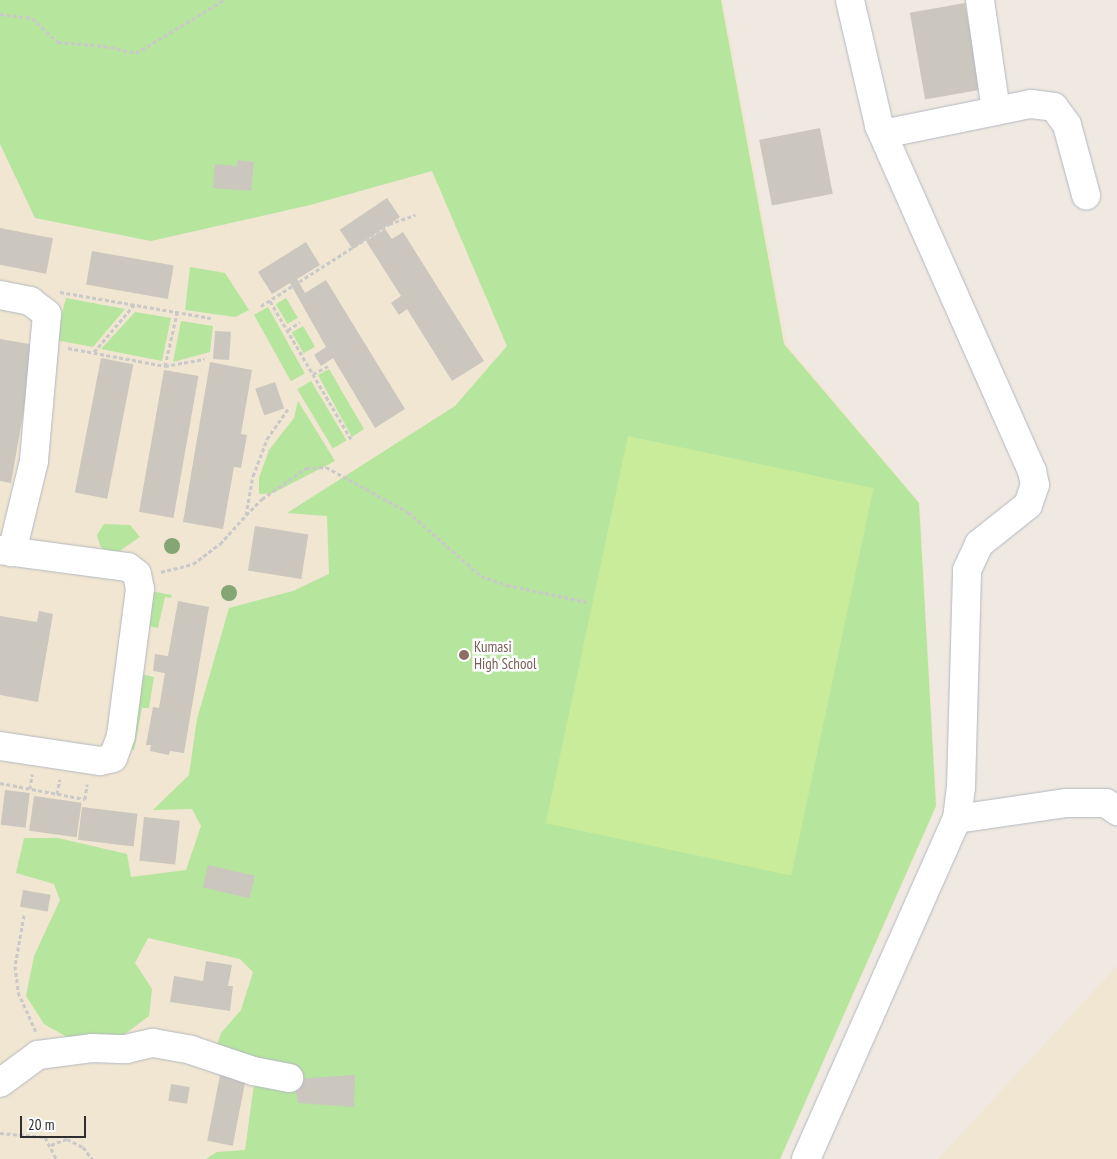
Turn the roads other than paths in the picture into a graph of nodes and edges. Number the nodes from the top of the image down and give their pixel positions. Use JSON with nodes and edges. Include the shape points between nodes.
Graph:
{"nodes":[{"id":1,"x":850,"y":0,"type":"edge"},
{"id":2,"x":980,"y":0,"type":"edge"},
{"id":3,"x":996,"y":110,"type":"junction"},
{"id":4,"x":883,"y":134,"type":"junction"},
{"id":5,"x":1086,"y":195,"type":"dead end"},
{"id":6,"x":0,"y":295,"type":"edge"},
{"id":7,"x":6,"y":551,"type":"edge"},
{"id":8,"x":0,"y":746,"type":"edge"},
{"id":9,"x":1117,"y":811,"type":"edge"},
{"id":10,"x":956,"y":819,"type":"junction"},
{"id":11,"x":289,"y":1078,"type":"dead end"},
{"id":12,"x":0,"y":1083,"type":"edge"},
{"id":13,"x":806,"y":1159,"type":"edge"}],
"edges":[{"from":1,"to":4,"type":"street"},
{"from":2,"to":3,"type":"street"},
{"from":3,"to":4,"type":"street"},
{"from":3,"to":5,"type":"street","via":[[1031,104],[1054,107],[1066,125]]},
{"from":4,"to":10,"type":"street","via":[[1032,471],[1035,485],[1028,505],[979,544],[967,570],[961,788]]},
{"from":6,"to":7,"type":"street","via":[[30,300],[47,314],[34,461]]},
{"from":7,"to":8,"type":"street","via":[[128,567],[137,574],[140,589],[119,747],[113,758],[91,759]]},
{"from":9,"to":10,"type":"street","via":[[1106,803],[1067,803]]},
{"from":10,"to":13,"type":"street"},
{"from":11,"to":12,"type":"street","via":[[253,1071],[192,1050],[153,1043],[126,1049],[92,1048],[38,1055]]}]}
